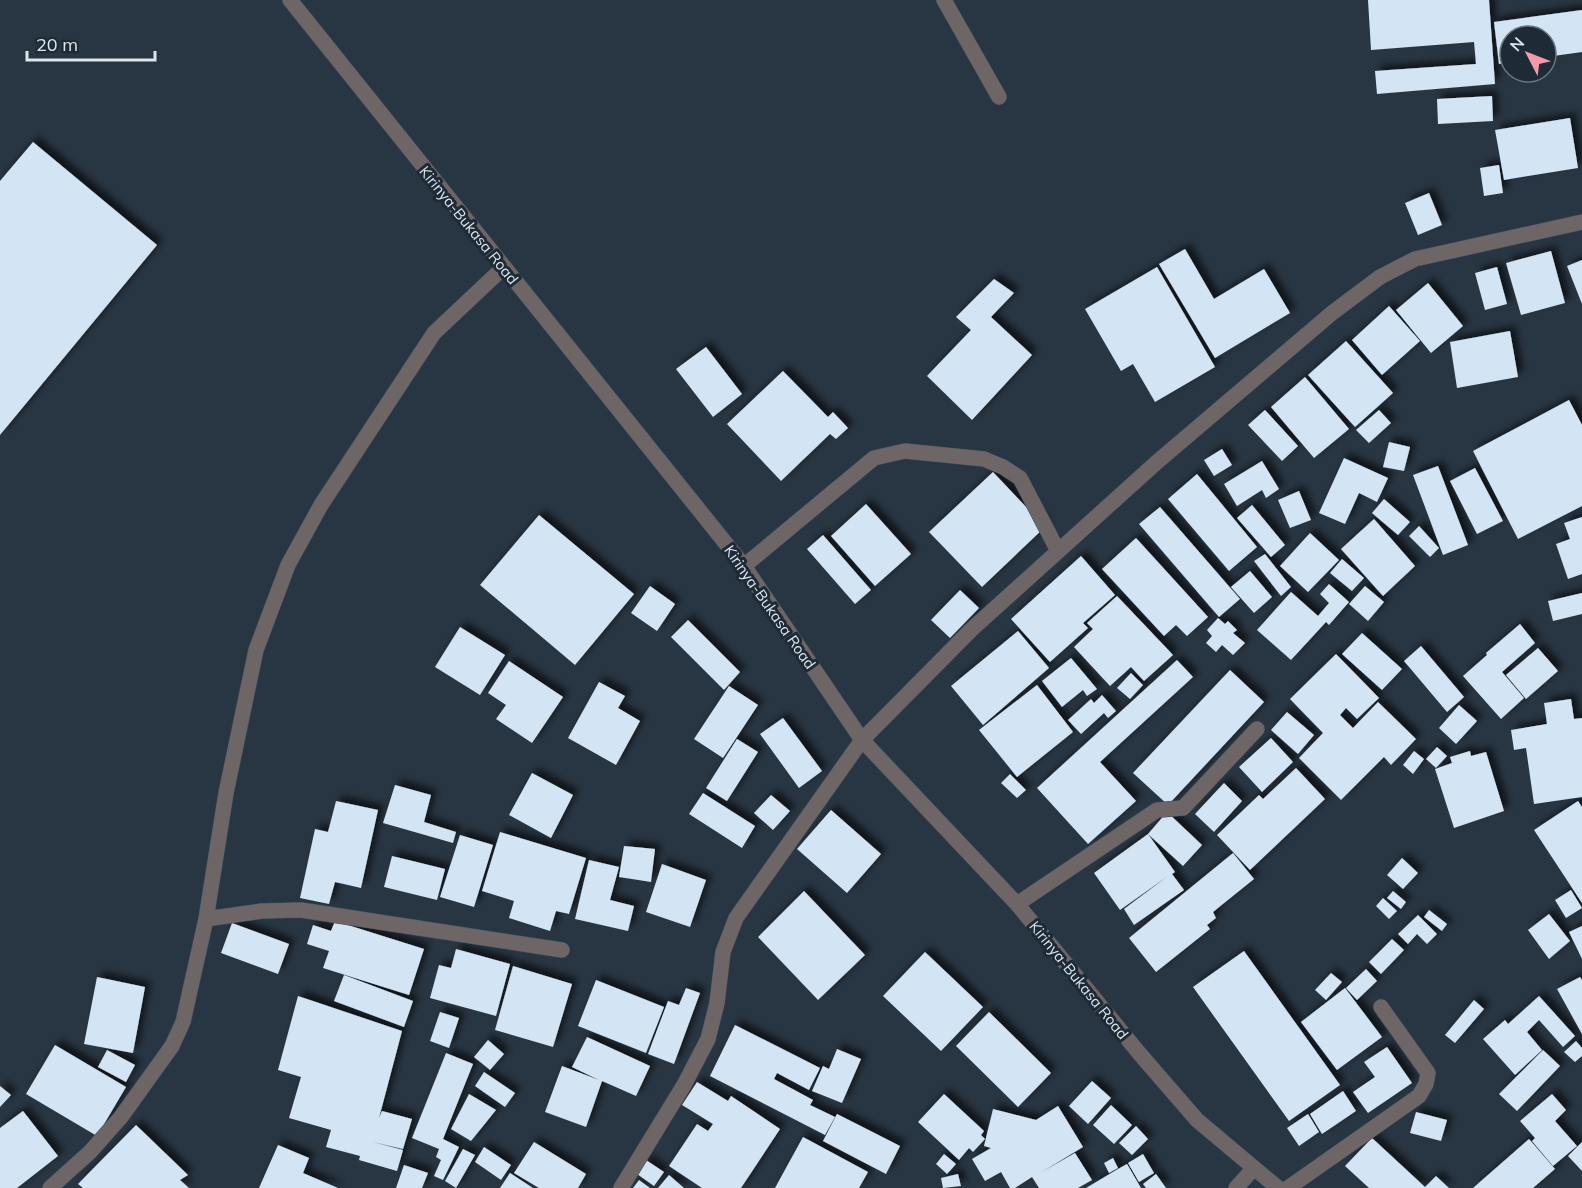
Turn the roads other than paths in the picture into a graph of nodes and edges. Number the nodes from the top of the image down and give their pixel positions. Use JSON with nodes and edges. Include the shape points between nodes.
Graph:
{"nodes":[{"id":1,"x":290,"y":0,"type":"edge"},
{"id":2,"x":944,"y":0,"type":"edge"},
{"id":3,"x":999,"y":97,"type":"dead end"},
{"id":4,"x":1582,"y":222,"type":"edge"},
{"id":5,"x":503,"y":268,"type":"junction"},
{"id":6,"x":1058,"y":551,"type":"junction"},
{"id":7,"x":744,"y":566,"type":"junction"},
{"id":8,"x":1257,"y":729,"type":"dead end"},
{"id":9,"x":862,"y":740,"type":"junction"},
{"id":10,"x":1017,"y":904,"type":"junction"},
{"id":11,"x":206,"y":919,"type":"junction"},
{"id":12,"x":562,"y":950,"type":"dead end"},
{"id":13,"x":1381,"y":1007,"type":"dead end"},
{"id":14,"x":1254,"y":1169,"type":"junction"},
{"id":15,"x":50,"y":1188,"type":"edge"},
{"id":16,"x":621,"y":1188,"type":"edge"},
{"id":17,"x":1236,"y":1188,"type":"edge"},
{"id":18,"x":1278,"y":1188,"type":"edge"},
{"id":19,"x":1288,"y":1188,"type":"edge"}],
"edges":[{"from":1,"to":5,"type":"street","name":"Kirinya-Bukasa Road"},
{"from":2,"to":3,"type":"street"},
{"from":4,"to":6,"type":"street","via":[[1415,259],[1380,277],[1165,455]]},
{"from":5,"to":7,"type":"street","name":"Kirinya-Bukasa Road"},
{"from":5,"to":11,"type":"street","via":[[434,333],[321,505],[288,566],[256,650],[226,793]]},
{"from":6,"to":7,"type":"street","via":[[1020,478],[984,459],[905,451],[874,458]]},
{"from":6,"to":9,"type":"street","via":[[972,629]]},
{"from":7,"to":9,"type":"street","name":"Kirinya-Bukasa Road"},
{"from":8,"to":10,"type":"street","via":[[1183,808],[1157,810]]},
{"from":9,"to":10,"type":"street","name":"Kirinya-Bukasa Road"},
{"from":9,"to":16,"type":"street","via":[[736,918],[723,952],[708,1039]]},
{"from":10,"to":14,"type":"street","name":"Kirinya-Bukasa Road","via":[[1197,1120]]},
{"from":11,"to":12,"type":"street","via":[[301,910]]},
{"from":11,"to":15,"type":"street","via":[[183,1022],[172,1046],[113,1126]]},
{"from":13,"to":19,"type":"street","via":[[1428,1073],[1426,1084],[1419,1096]]},
{"from":14,"to":17,"type":"street"},
{"from":14,"to":18,"type":"street","name":"Kirinya-Bukasa Road"}]}
